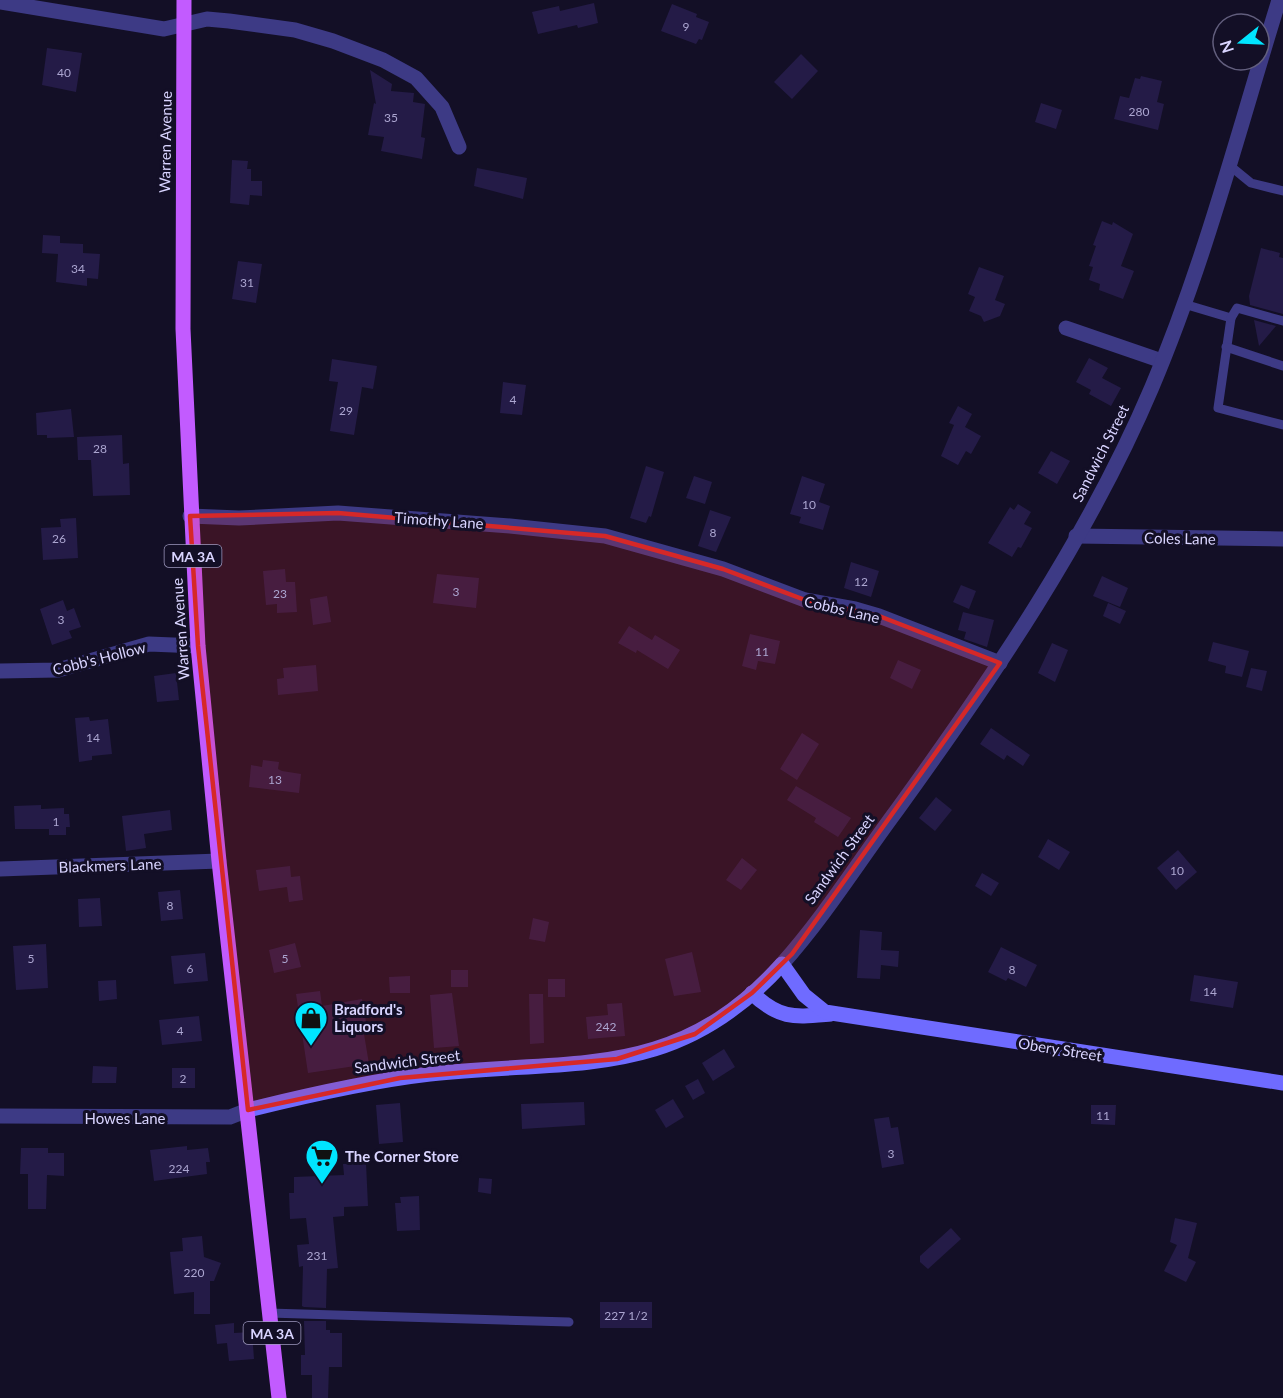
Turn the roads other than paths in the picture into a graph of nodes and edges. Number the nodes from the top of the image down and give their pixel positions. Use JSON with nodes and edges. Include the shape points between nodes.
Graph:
{"nodes":[{"id":1,"x":184,"y":0,"type":"edge"},
{"id":2,"x":1279,"y":0,"type":"edge"},
{"id":3,"x":0,"y":2,"type":"edge"},
{"id":4,"x":184,"y":23,"type":"junction"},
{"id":5,"x":1277,"y":24,"type":"edge"},
{"id":6,"x":459,"y":147,"type":"dead end"},
{"id":7,"x":1229,"y":165,"type":"junction"},
{"id":8,"x":1283,"y":191,"type":"edge"},
{"id":9,"x":1184,"y":304,"type":"junction"},
{"id":10,"x":1230,"y":318,"type":"junction"},
{"id":11,"x":1283,"y":321,"type":"edge"},
{"id":12,"x":1066,"y":328,"type":"dead end"},
{"id":13,"x":1226,"y":347,"type":"junction"},
{"id":14,"x":1162,"y":361,"type":"junction"},
{"id":15,"x":1283,"y":366,"type":"edge"},
{"id":16,"x":1283,"y":425,"type":"edge"},
{"id":17,"x":190,"y":516,"type":"junction"},
{"id":18,"x":1076,"y":536,"type":"junction"},
{"id":19,"x":1283,"y":539,"type":"edge"},
{"id":20,"x":684,"y":557,"type":"joint"},
{"id":21,"x":198,"y":646,"type":"junction"},
{"id":22,"x":1000,"y":663,"type":"junction"},
{"id":23,"x":0,"y":670,"type":"edge"},
{"id":24,"x":219,"y":861,"type":"junction"},
{"id":25,"x":0,"y":869,"type":"edge"},
{"id":26,"x":782,"y":964,"type":"junction"},
{"id":27,"x":752,"y":993,"type":"junction"},
{"id":28,"x":837,"y":1014,"type":"junction"},
{"id":29,"x":1283,"y":1083,"type":"edge"},
{"id":30,"x":248,"y":1110,"type":"junction"},
{"id":31,"x":0,"y":1116,"type":"edge"},
{"id":32,"x":269,"y":1312,"type":"junction"},
{"id":33,"x":569,"y":1322,"type":"dead end"},
{"id":34,"x":279,"y":1398,"type":"edge"}],
"edges":[{"from":1,"to":4,"type":"main road","name":"Warren Avenue","number":"MA 3A"},
{"from":2,"to":5,"type":"street","name":"Sandwich Street"},
{"from":3,"to":4,"type":"street","via":[[164,29]]},
{"from":4,"to":6,"type":"street","via":[[207,18],[273,26],[333,41],[383,60],[416,78],[434,96],[449,119]]},
{"from":4,"to":17,"type":"main road","name":"Warren Avenue","number":"MA 3A","via":[[181,261]]},
{"from":5,"to":7,"type":"street","name":"Sandwich Street"},
{"from":7,"to":8,"type":"lane","via":[[1251,183]]},
{"from":7,"to":9,"type":"street","name":"Sandwich Street"},
{"from":9,"to":10,"type":"lane"},
{"from":9,"to":14,"type":"street","name":"Sandwich Street"},
{"from":10,"to":11,"type":"lane","via":[[1237,308]]},
{"from":10,"to":13,"type":"lane"},
{"from":12,"to":14,"type":"street"},
{"from":13,"to":15,"type":"lane"},
{"from":13,"to":16,"type":"lane","via":[[1218,408]]},
{"from":14,"to":18,"type":"street","name":"Sandwich Street","via":[[1126,444]]},
{"from":17,"to":20,"type":"street","name":"Timothy Lane","via":[[338,513],[470,522],[605,536]]},
{"from":17,"to":21,"type":"main road","name":"Warren Avenue","number":"MA 3A"},
{"from":18,"to":19,"type":"street","name":"Coles Lane"},
{"from":18,"to":22,"type":"street","name":"Sandwich Street"},
{"from":20,"to":22,"type":"street","name":"Cobbs Lane","via":[[805,600],[879,616]]},
{"from":21,"to":23,"type":"street","name":"Cobb's Hollow","via":[[149,644],[58,670]]},
{"from":21,"to":24,"type":"main road","name":"Warren Avenue","number":"MA 3A"},
{"from":22,"to":26,"type":"street","name":"Sandwich Street","via":[[942,749]]},
{"from":24,"to":25,"type":"street","name":"Blackmers Lane"},
{"from":24,"to":30,"type":"main road","name":"Warren Avenue","number":"MA 3A"},
{"from":26,"to":27,"type":"main road","name":"Sandwich Street"},
{"from":26,"to":28,"type":"main road","name":"Obery Street","via":[[809,1000],[825,1012]]},
{"from":27,"to":28,"type":"main road","name":"Obery Street","via":[[777,1014]]},
{"from":27,"to":30,"type":"main road","name":"Sandwich Street","via":[[695,1034],[647,1053],[574,1065],[400,1078]]},
{"from":28,"to":29,"type":"main road","name":"Obery Street"},
{"from":30,"to":31,"type":"street","name":"Howes Lane","via":[[230,1117]]},
{"from":30,"to":32,"type":"main road","number":"MA 3A"},
{"from":32,"to":33,"type":"lane"},
{"from":32,"to":34,"type":"main road","number":"MA 3A"}]}
